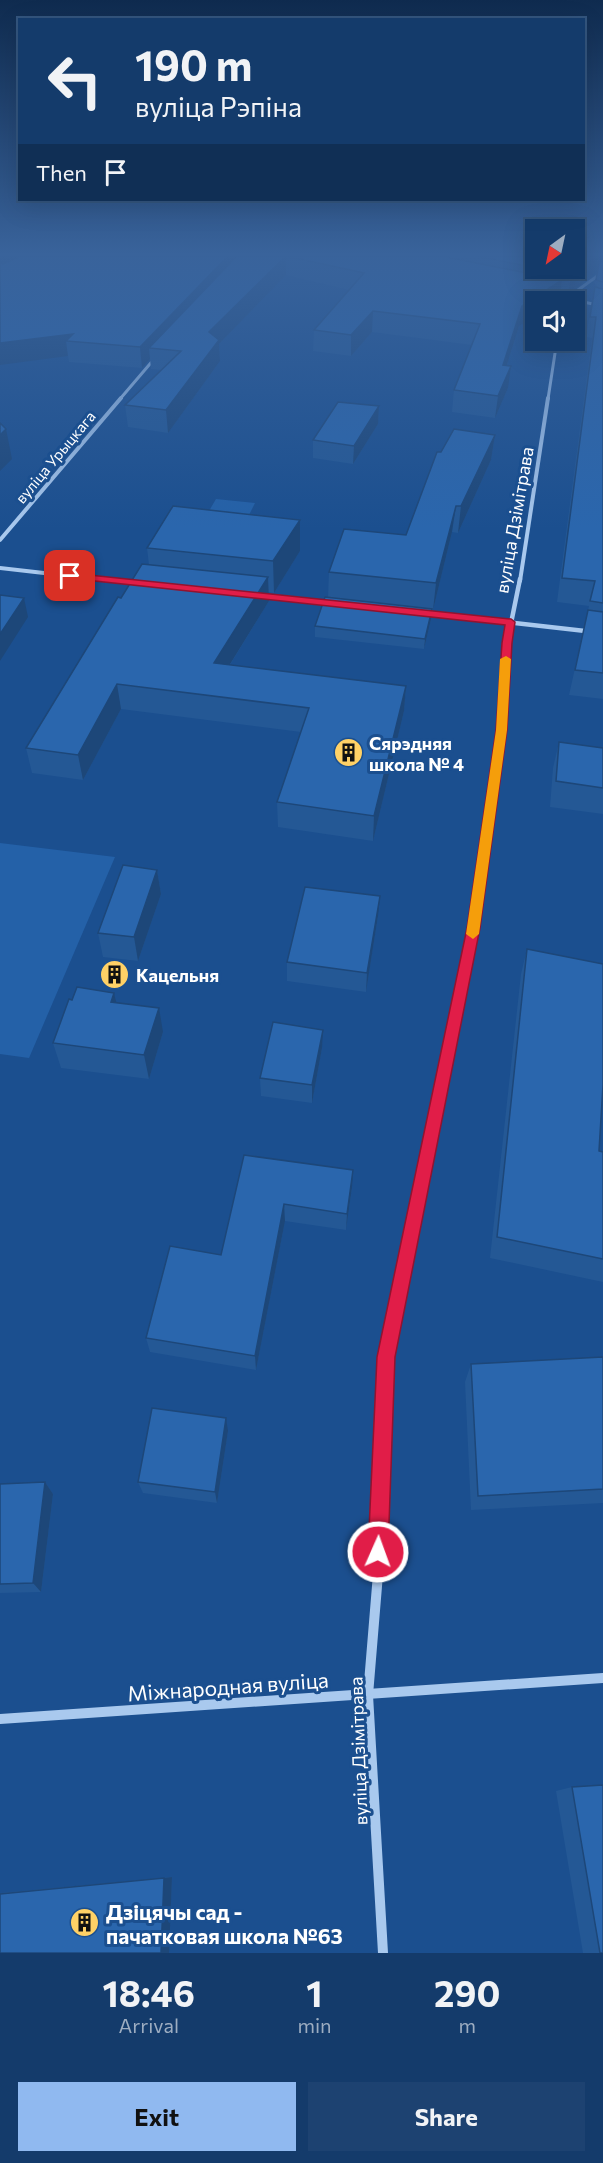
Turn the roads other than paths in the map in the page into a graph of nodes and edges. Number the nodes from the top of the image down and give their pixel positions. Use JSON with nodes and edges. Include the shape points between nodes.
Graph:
{"nodes":[{"id":1,"x":555,"y":351,"type":"edge"},
{"id":2,"x":156,"y":356,"type":"edge"},
{"id":3,"x":0,"y":540,"type":"edge"},
{"id":4,"x":0,"y":568,"type":"edge"},
{"id":5,"x":140,"y":583,"type":"edge"},
{"id":6,"x":257,"y":596,"type":"edge"},
{"id":7,"x":339,"y":604,"type":"edge"},
{"id":8,"x":421,"y":613,"type":"edge"},
{"id":9,"x":511,"y":622,"type":"junction"},
{"id":10,"x":603,"y":633,"type":"edge"},
{"id":11,"x":603,"y":1678,"type":"edge"},
{"id":12,"x":368,"y":1695,"type":"junction"},
{"id":13,"x":0,"y":1719,"type":"edge"},
{"id":14,"x":383,"y":1953,"type":"edge"}],
"edges":[{"from":1,"to":9,"type":"street","name":"вуліца Дзімітрава"},
{"from":2,"to":3,"type":"street","name":"вуліца Урыцкага"},
{"from":4,"to":5,"type":"street"},
{"from":6,"to":7,"type":"street"},
{"from":8,"to":9,"type":"street"},
{"from":9,"to":10,"type":"street"},
{"from":9,"to":12,"type":"street","name":"вуліца Дзімітрава","via":[[501,730],[474,928],[386,1357],[378,1574]]},
{"from":11,"to":12,"type":"street","name":"Міжнародная вуліца"},
{"from":12,"to":13,"type":"street","name":"Міжнародная вуліца"},
{"from":12,"to":14,"type":"street","name":"вуліца Дзімітрава"}]}
